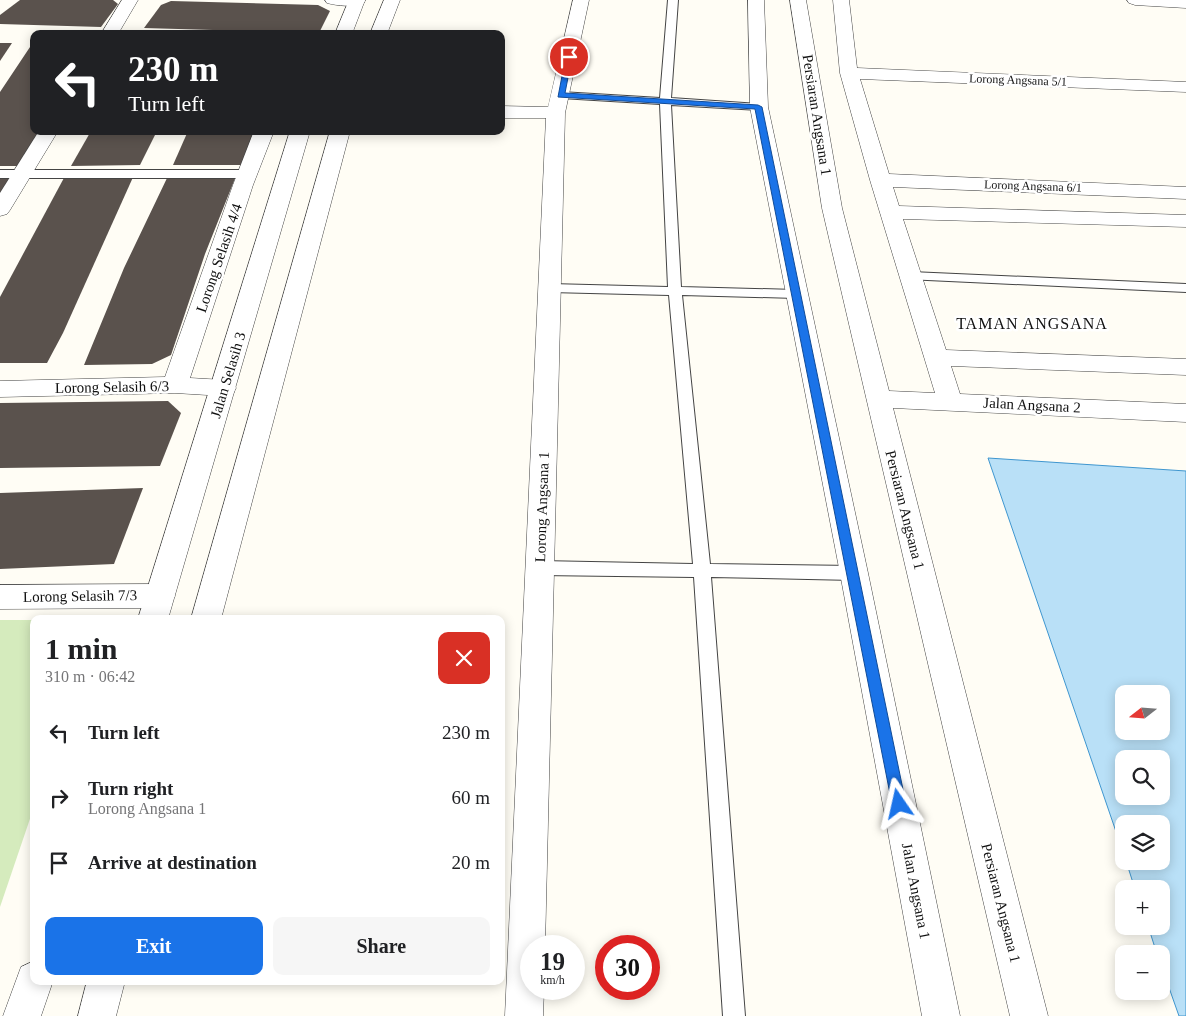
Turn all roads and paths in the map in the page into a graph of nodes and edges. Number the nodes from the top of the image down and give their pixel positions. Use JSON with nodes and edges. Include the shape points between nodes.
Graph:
{"nodes":[{"id":1,"x":130,"y":0,"type":"edge"},
{"id":2,"x":333,"y":0,"type":"edge"},
{"id":3,"x":357,"y":0,"type":"edge"},
{"id":4,"x":392,"y":0,"type":"edge"},
{"id":5,"x":581,"y":0,"type":"edge"},
{"id":6,"x":673,"y":0,"type":"edge"},
{"id":7,"x":756,"y":0,"type":"edge"},
{"id":8,"x":798,"y":0,"type":"edge"},
{"id":9,"x":841,"y":0,"type":"edge"},
{"id":10,"x":1135,"y":0,"type":"edge"},
{"id":11,"x":1186,"y":3,"type":"edge"},
{"id":12,"x":111,"y":30,"type":"edge"},
{"id":13,"x":345,"y":30,"type":"edge"},
{"id":14,"x":380,"y":30,"type":"edge"},
{"id":15,"x":849,"y":73,"type":"junction"},
{"id":16,"x":1186,"y":87,"type":"edge"},
{"id":17,"x":665,"y":101,"type":"junction"},
{"id":18,"x":558,"y":104,"type":"junction"},
{"id":19,"x":758,"y":107,"type":"junction"},
{"id":20,"x":505,"y":111,"type":"edge"},
{"id":21,"x":46,"y":135,"type":"edge"},
{"id":22,"x":263,"y":135,"type":"edge"},
{"id":23,"x":299,"y":135,"type":"edge"},
{"id":24,"x":339,"y":135,"type":"edge"},
{"id":25,"x":0,"y":174,"type":"edge"},
{"id":26,"x":22,"y":174,"type":"junction"},
{"id":27,"x":248,"y":174,"type":"junction"},
{"id":28,"x":880,"y":180,"type":"junction"},
{"id":29,"x":1186,"y":193,"type":"edge"},
{"id":30,"x":0,"y":210,"type":"edge"},
{"id":31,"x":890,"y":212,"type":"junction"},
{"id":32,"x":1186,"y":221,"type":"edge"},
{"id":33,"x":911,"y":276,"type":"junction"},
{"id":34,"x":550,"y":288,"type":"junction"},
{"id":35,"x":1186,"y":288,"type":"edge"},
{"id":36,"x":675,"y":291,"type":"junction"},
{"id":37,"x":796,"y":294,"type":"junction"},
{"id":38,"x":936,"y":358,"type":"junction"},
{"id":39,"x":1186,"y":367,"type":"edge"},
{"id":40,"x":175,"y":385,"type":"junction"},
{"id":41,"x":224,"y":388,"type":"junction"},
{"id":42,"x":0,"y":389,"type":"edge"},
{"id":43,"x":878,"y":399,"type":"junction"},
{"id":44,"x":950,"y":401,"type":"junction"},
{"id":45,"x":1186,"y":413,"type":"edge"},
{"id":46,"x":540,"y":568,"type":"junction"},
{"id":47,"x":702,"y":570,"type":"junction"},
{"id":48,"x":854,"y":573,"type":"junction"},
{"id":49,"x":0,"y":597,"type":"edge"},
{"id":50,"x":156,"y":607,"type":"edge"},
{"id":51,"x":207,"y":615,"type":"edge"},
{"id":52,"x":32,"y":985,"type":"edge"},
{"id":53,"x":105,"y":985,"type":"edge"},
{"id":54,"x":22,"y":1016,"type":"edge"},
{"id":55,"x":97,"y":1016,"type":"edge"},
{"id":56,"x":524,"y":1016,"type":"edge"},
{"id":57,"x":734,"y":1016,"type":"edge"},
{"id":58,"x":941,"y":1016,"type":"edge"},
{"id":59,"x":1029,"y":1016,"type":"edge"}],
"edges":[{"from":1,"to":12,"type":"street"},
{"from":2,"to":3,"type":"street"},
{"from":3,"to":13,"type":"street"},
{"from":4,"to":14,"type":"street"},
{"from":5,"to":18,"type":"street","name":"Lorong Angsana 1"},
{"from":6,"to":17,"type":"lane"},
{"from":7,"to":19,"type":"street","name":"Jalan Angsana 1"},
{"from":8,"to":43,"type":"street","name":"Persiaran Angsana 1","via":[[832,208]]},
{"from":9,"to":15,"type":"street"},
{"from":10,"to":11,"type":"street"},
{"from":15,"to":16,"type":"street","name":"Lorong Angsana 5/1"},
{"from":15,"to":28,"type":"street"},
{"from":17,"to":18,"type":"lane"},
{"from":17,"to":19,"type":"lane"},
{"from":17,"to":36,"type":"lane"},
{"from":18,"to":20,"type":"street"},
{"from":18,"to":34,"type":"street","name":"Lorong Angsana 1"},
{"from":19,"to":37,"type":"street","name":"Jalan Angsana 1"},
{"from":21,"to":26,"type":"street"},
{"from":22,"to":27,"type":"street","name":"Lorong Selasih 4/4"},
{"from":23,"to":41,"type":"street","name":"Jalan Selasih 3"},
{"from":24,"to":51,"type":"street"},
{"from":25,"to":26,"type":"lane"},
{"from":26,"to":27,"type":"lane"},
{"from":26,"to":30,"type":"street"},
{"from":27,"to":40,"type":"street","name":"Lorong Selasih 4/4"},
{"from":28,"to":29,"type":"street","name":"Lorong Angsana 6/1"},
{"from":28,"to":31,"type":"street"},
{"from":31,"to":32,"type":"street"},
{"from":31,"to":33,"type":"street"},
{"from":33,"to":35,"type":"lane"},
{"from":33,"to":38,"type":"street"},
{"from":34,"to":36,"type":"lane"},
{"from":34,"to":46,"type":"street","name":"Lorong Angsana 1"},
{"from":36,"to":37,"type":"lane"},
{"from":36,"to":47,"type":"lane"},
{"from":37,"to":48,"type":"street","name":"Jalan Angsana 1"},
{"from":38,"to":39,"type":"street"},
{"from":38,"to":44,"type":"street"},
{"from":40,"to":41,"type":"street","name":"Lorong Selasih 6/3"},
{"from":40,"to":42,"type":"street","name":"Lorong Selasih 6/3"},
{"from":41,"to":50,"type":"street","name":"Jalan Selasih 3"},
{"from":43,"to":44,"type":"street","name":"Jalan Angsana 2"},
{"from":43,"to":59,"type":"street","name":"Persiaran Angsana 1"},
{"from":44,"to":45,"type":"street","name":"Jalan Angsana 2"},
{"from":46,"to":47,"type":"lane"},
{"from":46,"to":56,"type":"street","name":"Lorong Angsana 1"},
{"from":47,"to":48,"type":"lane"},
{"from":47,"to":57,"type":"lane"},
{"from":48,"to":58,"type":"street","name":"Jalan Angsana 1"},
{"from":49,"to":50,"type":"street","name":"Lorong Selasih 7/3"},
{"from":52,"to":54,"type":"street"},
{"from":53,"to":55,"type":"street"}]}
